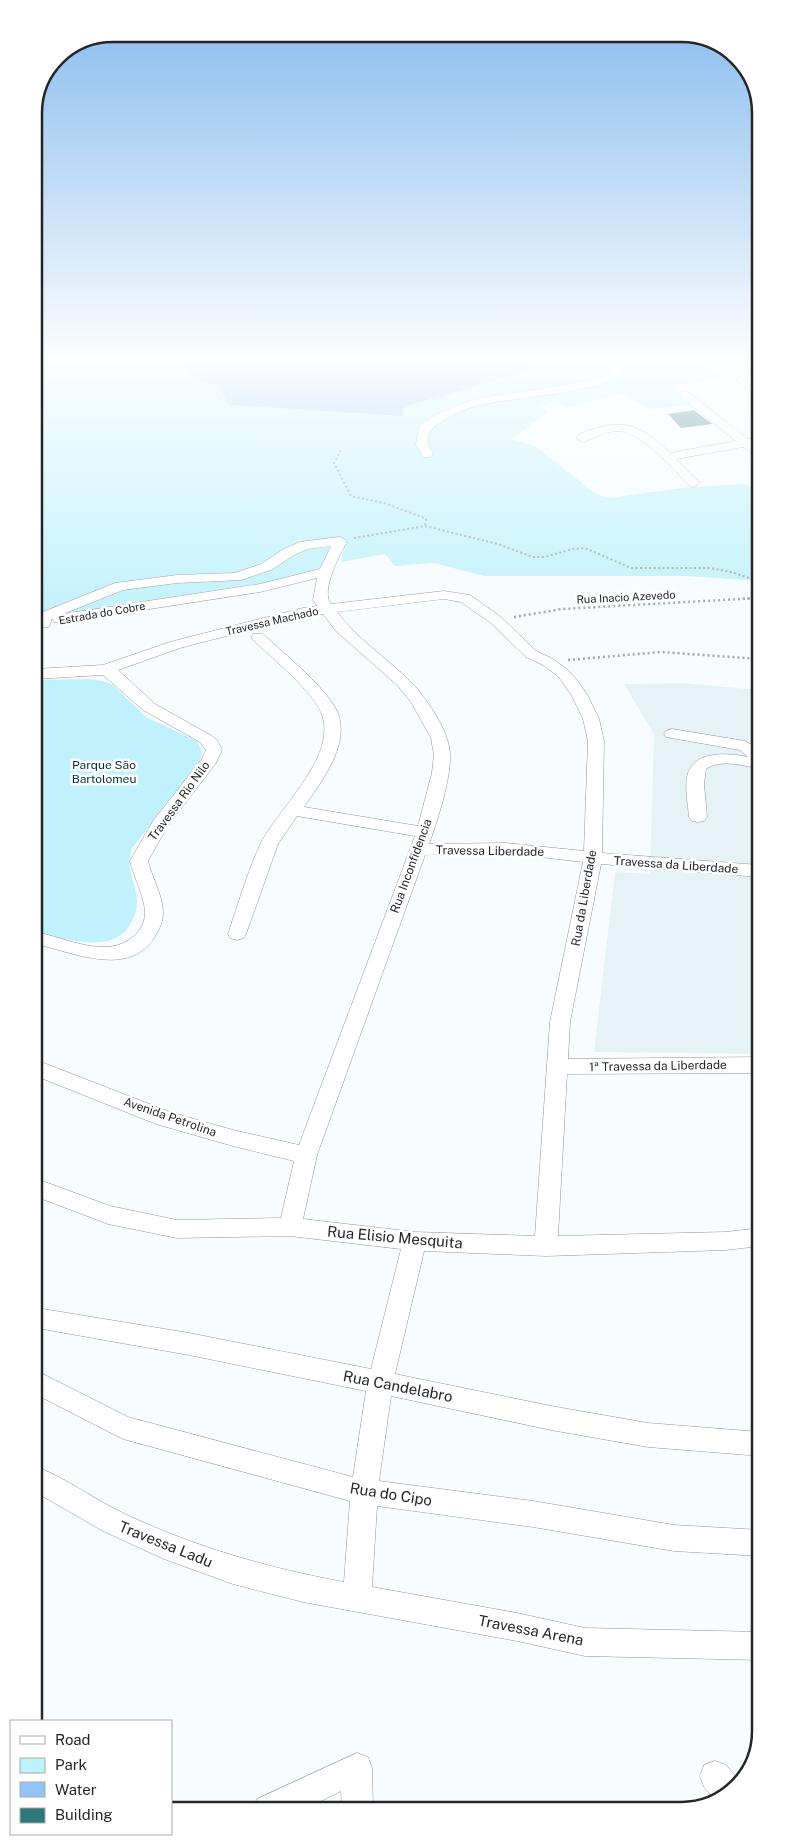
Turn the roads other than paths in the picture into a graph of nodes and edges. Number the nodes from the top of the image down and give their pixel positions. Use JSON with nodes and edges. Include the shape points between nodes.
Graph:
{"nodes":[{"id":1,"x":424,"y":448,"type":"edge"},
{"id":2,"x":657,"y":448,"type":"edge"},
{"id":3,"x":717,"y":448,"type":"edge"},
{"id":4,"x":428,"y":454,"type":"dead end"},
{"id":5,"x":667,"y":457,"type":"junction"},
{"id":6,"x":694,"y":483,"type":"dead end"},
{"id":7,"x":326,"y":572,"type":"junction"},
{"id":8,"x":444,"y":595,"type":"joint"},
{"id":9,"x":325,"y":609,"type":"junction"},
{"id":10,"x":43,"y":617,"type":"edge"},
{"id":11,"x":43,"y":625,"type":"edge"},
{"id":12,"x":258,"y":637,"type":"dead end"},
{"id":13,"x":105,"y":670,"type":"junction"},
{"id":14,"x":43,"y":674,"type":"edge"},
{"id":15,"x":672,"y":734,"type":"dead end"},
{"id":16,"x":752,"y":751,"type":"edge"},
{"id":17,"x":752,"y":762,"type":"edge"},
{"id":18,"x":292,"y":810,"type":"junction"},
{"id":19,"x":698,"y":817,"type":"dead end"},
{"id":20,"x":425,"y":832,"type":"junction"},
{"id":21,"x":417,"y":850,"type":"junction"},
{"id":22,"x":593,"y":858,"type":"junction"},
{"id":23,"x":752,"y":870,"type":"edge"},
{"id":24,"x":237,"y":934,"type":"dead end"},
{"id":25,"x":43,"y":940,"type":"edge"},
{"id":26,"x":752,"y":1065,"type":"edge"},
{"id":27,"x":557,"y":1067,"type":"junction"},
{"id":28,"x":43,"y":1071,"type":"edge"},
{"id":29,"x":306,"y":1155,"type":"junction"},
{"id":30,"x":43,"y":1191,"type":"edge"},
{"id":31,"x":290,"y":1227,"type":"junction"},
{"id":32,"x":752,"y":1238,"type":"edge"},
{"id":33,"x":415,"y":1241,"type":"junction"},
{"id":34,"x":546,"y":1246,"type":"junction"},
{"id":35,"x":43,"y":1319,"type":"edge"},
{"id":36,"x":380,"y":1382,"type":"junction"},
{"id":37,"x":43,"y":1385,"type":"edge"},
{"id":38,"x":752,"y":1443,"type":"edge"},
{"id":39,"x":43,"y":1482,"type":"edge"},
{"id":40,"x":364,"y":1492,"type":"junction"},
{"id":41,"x":752,"y":1542,"type":"edge"},
{"id":42,"x":303,"y":1588,"type":"joint"},
{"id":43,"x":357,"y":1598,"type":"junction"},
{"id":44,"x":752,"y":1646,"type":"edge"},
{"id":45,"x":285,"y":1802,"type":"edge"},
{"id":46,"x":357,"y":1802,"type":"edge"}],
"edges":[{"from":1,"to":4,"type":"street"},
{"from":2,"to":5,"type":"street"},
{"from":3,"to":5,"type":"street"},
{"from":5,"to":6,"type":"street"},
{"from":7,"to":9,"type":"street","via":[[320,593]]},
{"from":7,"to":10,"type":"street","name":"Estrada do Cobre","via":[[340,541],[305,545],[266,567],[236,577],[177,579],[120,586]]},
{"from":7,"to":11,"type":"street","name":"Estrada do Cobre","via":[[260,588],[64,617]]},
{"from":8,"to":9,"type":"street","name":"Travessa Machado"},
{"from":8,"to":22,"type":"street","name":"Rua da Liberdade","via":[[466,598],[496,620],[531,654],[548,662],[573,684],[590,719],[596,742]]},
{"from":9,"to":13,"type":"street","name":"Travessa Machado","via":[[280,617],[175,645]]},
{"from":9,"to":20,"type":"street","name":"Rua Inconfidencia","via":[[418,700],[439,738],[442,754],[440,773]]},
{"from":12,"to":18,"type":"street","via":[[328,706],[334,728],[325,757]]},
{"from":13,"to":14,"type":"street"},
{"from":13,"to":25,"type":"street","name":"Travessa Rio Nilo","via":[[121,679],[148,707],[206,739],[214,750],[210,760],[159,825],[138,861],[153,905],[153,925],[143,940],[111,954]]},
{"from":15,"to":16,"type":"street","via":[[745,746]]},
{"from":17,"to":19,"type":"street","via":[[719,759],[699,766],[696,773]]},
{"from":18,"to":20,"type":"street"},
{"from":18,"to":24,"type":"street","via":[[269,844]]},
{"from":20,"to":21,"type":"street","name":"Rua Inconfidencia"},
{"from":21,"to":22,"type":"street","name":"Travessa Liberdade","via":[[506,848]]},
{"from":21,"to":29,"type":"street","name":"Rua Inconfidencia"},
{"from":22,"to":23,"type":"street","name":"Travessa da Liberdade"},
{"from":22,"to":27,"type":"street","name":"Rua da Liberdade","via":[[560,1022]]},
{"from":26,"to":27,"type":"street","name":"1ª Travessa da Liberdade"},
{"from":27,"to":34,"type":"street","name":"Rua da Liberdade"},
{"from":28,"to":29,"type":"street","name":"Avenida Petrolina","via":[[164,1118]]},
{"from":29,"to":31,"type":"street","name":"Rua Inconfidencia"},
{"from":30,"to":31,"type":"street","name":"Rua Elisio Mesquita","via":[[108,1215],[177,1229]]},
{"from":31,"to":33,"type":"street","name":"Rua Elisio Mesquita"},
{"from":32,"to":34,"type":"street","name":"Rua Elisio Mesquita"},
{"from":33,"to":34,"type":"street","name":"Rua Elisio Mesquita"},
{"from":33,"to":36,"type":"street"},
{"from":35,"to":36,"type":"street","name":"Rua Candelabro"},
{"from":36,"to":38,"type":"street","name":"Rua Candelabro","via":[[648,1435]]},
{"from":36,"to":40,"type":"street"},
{"from":37,"to":40,"type":"street","name":"Rua do Cipo","via":[[123,1427]]},
{"from":39,"to":42,"type":"street","name":"Travessa Ladu","via":[[113,1522],[174,1550],[233,1570]]},
{"from":40,"to":41,"type":"street","name":"Rua do Cipo","via":[[533,1514],[674,1538]]},
{"from":40,"to":43,"type":"street"},
{"from":42,"to":43,"type":"street","name":"Travessa Arena"},
{"from":43,"to":44,"type":"street","name":"Travessa Arena","via":[[585,1642]]},
{"from":45,"to":46,"type":"street","via":[[357,1768]]}]}
